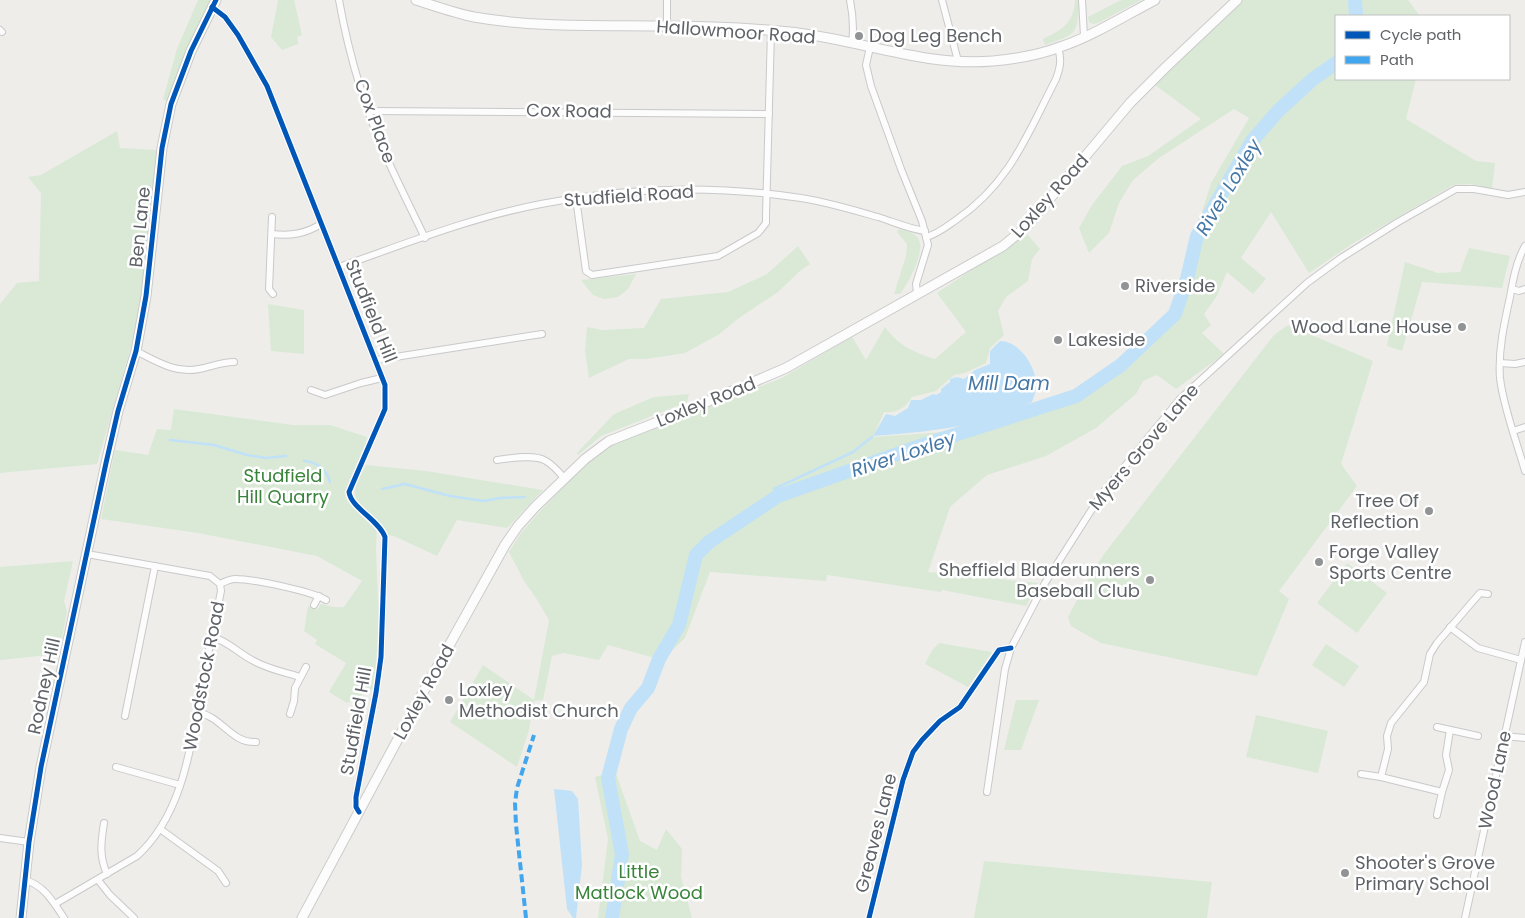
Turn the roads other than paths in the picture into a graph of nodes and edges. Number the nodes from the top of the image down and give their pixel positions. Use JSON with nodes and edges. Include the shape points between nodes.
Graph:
{"nodes":[{"id":1,"x":339,"y":0,"type":"edge"},
{"id":2,"x":416,"y":0,"type":"edge"},
{"id":3,"x":667,"y":0,"type":"edge"},
{"id":4,"x":850,"y":0,"type":"edge"},
{"id":5,"x":942,"y":0,"type":"edge"},
{"id":6,"x":1082,"y":0,"type":"edge"},
{"id":7,"x":1155,"y":0,"type":"edge"},
{"id":8,"x":1238,"y":0,"type":"edge"},
{"id":9,"x":214,"y":4,"type":"edge"},
{"id":10,"x":667,"y":26,"type":"junction"},
{"id":11,"x":771,"y":31,"type":"junction"},
{"id":12,"x":1084,"y":36,"type":"junction"},
{"id":13,"x":852,"y":43,"type":"junction"},
{"id":14,"x":870,"y":47,"type":"junction"},
{"id":15,"x":1058,"y":48,"type":"junction"},
{"id":16,"x":958,"y":61,"type":"junction"},
{"id":17,"x":369,"y":111,"type":"junction"},
{"id":18,"x":769,"y":114,"type":"junction"},
{"id":19,"x":1525,"y":192,"type":"edge"},
{"id":20,"x":766,"y":194,"type":"junction"},
{"id":21,"x":576,"y":198,"type":"junction"},
{"id":22,"x":272,"y":217,"type":"dead end"},
{"id":23,"x":321,"y":224,"type":"junction"},
{"id":24,"x":272,"y":234,"type":"junction"},
{"id":25,"x":926,"y":234,"type":"junction"},
{"id":26,"x":425,"y":238,"type":"junction"},
{"id":27,"x":1525,"y":246,"type":"edge"},
{"id":28,"x":339,"y":267,"type":"junction"},
{"id":29,"x":1512,"y":289,"type":"junction"},
{"id":30,"x":1525,"y":289,"type":"edge"},
{"id":31,"x":917,"y":293,"type":"junction"},
{"id":32,"x":273,"y":294,"type":"dead end"},
{"id":33,"x":542,"y":334,"type":"dead end"},
{"id":34,"x":136,"y":351,"type":"junction"},
{"id":35,"x":376,"y":360,"type":"junction"},
{"id":36,"x":234,"y":362,"type":"dead end"},
{"id":37,"x":1525,"y":362,"type":"edge"},
{"id":38,"x":1500,"y":364,"type":"junction"},
{"id":39,"x":382,"y":378,"type":"junction"},
{"id":40,"x":311,"y":390,"type":"dead end"},
{"id":41,"x":1525,"y":428,"type":"edge"},
{"id":42,"x":1513,"y":431,"type":"junction"},
{"id":43,"x":498,"y":460,"type":"dead end"},
{"id":44,"x":106,"y":462,"type":"joint"},
{"id":45,"x":1525,"y":471,"type":"edge"},
{"id":46,"x":564,"y":478,"type":"junction"},
{"id":47,"x":87,"y":554,"type":"junction"},
{"id":48,"x":155,"y":566,"type":"junction"},
{"id":49,"x":220,"y":584,"type":"junction"},
{"id":50,"x":1488,"y":594,"type":"dead end"},
{"id":51,"x":319,"y":596,"type":"junction"},
{"id":52,"x":326,"y":600,"type":"dead end"},
{"id":53,"x":314,"y":605,"type":"dead end"},
{"id":54,"x":1450,"y":627,"type":"junction"},
{"id":55,"x":212,"y":637,"type":"junction"},
{"id":56,"x":1525,"y":642,"type":"edge"},
{"id":57,"x":1011,"y":648,"type":"junction"},
{"id":58,"x":1521,"y":660,"type":"junction"},
{"id":59,"x":306,"y":667,"type":"dead end"},
{"id":60,"x":300,"y":677,"type":"junction"},
{"id":61,"x":197,"y":711,"type":"junction"},
{"id":62,"x":290,"y":714,"type":"dead end"},
{"id":63,"x":125,"y":716,"type":"dead end"},
{"id":64,"x":1437,"y":727,"type":"dead end"},
{"id":65,"x":1450,"y":730,"type":"junction"},
{"id":66,"x":1478,"y":736,"type":"dead end"},
{"id":67,"x":1504,"y":736,"type":"junction"},
{"id":68,"x":1525,"y":738,"type":"edge"},
{"id":69,"x":256,"y":742,"type":"dead end"},
{"id":70,"x":116,"y":767,"type":"dead end"},
{"id":71,"x":1361,"y":774,"type":"dead end"},
{"id":72,"x":1381,"y":777,"type":"junction"},
{"id":73,"x":180,"y":785,"type":"junction"},
{"id":74,"x":987,"y":792,"type":"dead end"},
{"id":75,"x":1442,"y":792,"type":"junction"},
{"id":76,"x":359,"y":812,"type":"junction"},
{"id":77,"x":1437,"y":815,"type":"dead end"},
{"id":78,"x":104,"y":823,"type":"dead end"},
{"id":79,"x":160,"y":830,"type":"junction"},
{"id":80,"x":0,"y":838,"type":"edge"},
{"id":81,"x":29,"y":842,"type":"junction"},
{"id":82,"x":107,"y":874,"type":"junction"},
{"id":83,"x":25,"y":880,"type":"junction"},
{"id":84,"x":98,"y":880,"type":"junction"},
{"id":85,"x":226,"y":883,"type":"dead end"},
{"id":86,"x":55,"y":904,"type":"junction"},
{"id":87,"x":21,"y":918,"type":"edge"},
{"id":88,"x":64,"y":918,"type":"edge"},
{"id":89,"x":134,"y":918,"type":"edge"},
{"id":90,"x":302,"y":918,"type":"edge"},
{"id":91,"x":869,"y":918,"type":"edge"},
{"id":92,"x":1465,"y":918,"type":"edge"}],
"edges":[{"from":1,"to":17,"type":"street","name":"Cox Place"},
{"from":2,"to":10,"type":"street","name":"Hallowmoor Road","via":[[474,16],[516,22],[572,26]]},
{"from":3,"to":10,"type":"street"},
{"from":4,"to":13,"type":"street","via":[[854,30]]},
{"from":5,"to":16,"type":"street"},
{"from":6,"to":12,"type":"street"},
{"from":7,"to":12,"type":"street","name":"Hallowmoor Road"},
{"from":8,"to":31,"type":"street","name":"Loxley Road","via":[[1130,103],[1026,227],[1003,246]]},
{"from":9,"to":23,"type":"street","name":"Studfield Hill","via":[[249,52],[267,86]]},
{"from":9,"to":34,"type":"street","name":"Ben Lane","via":[[183,70],[168,117]]},
{"from":10,"to":11,"type":"street","name":"Hallowmoor Road"},
{"from":11,"to":13,"type":"street","name":"Hallowmoor Road"},
{"from":11,"to":18,"type":"street"},
{"from":12,"to":15,"type":"street","name":"Hallowmoor Road"},
{"from":13,"to":14,"type":"street","name":"Hallowmoor Road"},
{"from":14,"to":16,"type":"street","name":"Hallowmoor Road","via":[[908,56]]},
{"from":14,"to":25,"type":"street","via":[[866,64],[871,86]]},
{"from":15,"to":16,"type":"street","name":"Hallowmoor Road","via":[[992,61]]},
{"from":15,"to":25,"type":"street","via":[[1061,67],[1006,173],[967,213],[940,231]]},
{"from":17,"to":18,"type":"street","name":"Cox Road"},
{"from":17,"to":26,"type":"street","name":"Cox Place","via":[[389,164]]},
{"from":18,"to":20,"type":"street"},
{"from":19,"to":57,"type":"street","name":"Myers Grove Lane","via":[[1508,195],[1456,189],[1349,252],[1306,283],[1180,399],[1101,495],[1045,583]]},
{"from":20,"to":21,"type":"street","name":"Studfield Road","via":[[666,190]]},
{"from":20,"to":21,"type":"street","via":[[766,223],[763,228],[723,254],[597,275],[586,271]]},
{"from":20,"to":25,"type":"street","name":"Studfield Road","via":[[828,203]]},
{"from":21,"to":26,"type":"street","name":"Studfield Road","via":[[508,211]]},
{"from":22,"to":24,"type":"street"},
{"from":23,"to":24,"type":"street","via":[[301,234]]},
{"from":23,"to":28,"type":"street","name":"Studfield Hill"},
{"from":24,"to":32,"type":"street","via":[[269,289]]},
{"from":25,"to":31,"type":"street","via":[[928,245],[916,284]]},
{"from":26,"to":28,"type":"street","name":"Studfield Road"},
{"from":27,"to":29,"type":"street"},
{"from":28,"to":35,"type":"street","name":"Studfield Hill"},
{"from":29,"to":30,"type":"street"},
{"from":29,"to":38,"type":"street"},
{"from":31,"to":46,"type":"street","name":"Loxley Road","via":[[786,368],[609,441]]},
{"from":33,"to":35,"type":"street"},
{"from":34,"to":36,"type":"street","via":[[178,370]]},
{"from":34,"to":44,"type":"street","name":"Ben Lane"},
{"from":35,"to":39,"type":"street","name":"Studfield Hill"},
{"from":37,"to":38,"type":"street"},
{"from":38,"to":42,"type":"street","via":[[1500,379]]},
{"from":39,"to":40,"type":"street","via":[[325,395]]},
{"from":39,"to":76,"type":"street","name":"Studfield Hill","via":[[386,392],[385,409],[349,492],[356,505],[385,537],[381,658],[356,797]]},
{"from":41,"to":42,"type":"street"},
{"from":42,"to":45,"type":"street"},
{"from":43,"to":46,"type":"street","via":[[540,458],[548,461]]},
{"from":44,"to":47,"type":"street","name":"Rodney Hill"},
{"from":46,"to":76,"type":"street","name":"Loxley Road","via":[[518,526],[505,545]]},
{"from":47,"to":48,"type":"street","name":"Woodstock Road"},
{"from":47,"to":81,"type":"street","name":"Rodney Hill","via":[[41,767]]},
{"from":48,"to":49,"type":"street","name":"Woodstock Road","via":[[210,576]]},
{"from":48,"to":63,"type":"street"},
{"from":49,"to":51,"type":"street","via":[[233,579],[247,580]]},
{"from":49,"to":55,"type":"street","name":"Woodstock Road"},
{"from":50,"to":54,"type":"street","via":[[1480,592]]},
{"from":51,"to":52,"type":"street"},
{"from":51,"to":53,"type":"street"},
{"from":54,"to":58,"type":"street","via":[[1478,648]]},
{"from":54,"to":72,"type":"street","via":[[1430,654],[1424,682],[1391,723]]},
{"from":55,"to":60,"type":"street","via":[[224,641],[262,666]]},
{"from":55,"to":61,"type":"street","name":"Woodstock Road"},
{"from":56,"to":58,"type":"street","name":"Wood Lane"},
{"from":57,"to":74,"type":"street","name":"Myers Grove Lane","via":[[1005,668]]},
{"from":57,"to":91,"type":"street","name":"Greaves Lane","via":[[999,650],[960,707],[940,721],[913,752]]},
{"from":58,"to":67,"type":"street","name":"Wood Lane"},
{"from":59,"to":60,"type":"street"},
{"from":60,"to":62,"type":"street"},
{"from":61,"to":69,"type":"street","via":[[243,741]]},
{"from":61,"to":73,"type":"street","name":"Woodstock Road"},
{"from":64,"to":65,"type":"street"},
{"from":65,"to":66,"type":"street"},
{"from":65,"to":75,"type":"street","via":[[1446,755],[1449,770]]},
{"from":67,"to":68,"type":"street"},
{"from":67,"to":92,"type":"street","name":"Wood Lane"},
{"from":70,"to":73,"type":"street"},
{"from":71,"to":72,"type":"street"},
{"from":72,"to":75,"type":"street"},
{"from":73,"to":79,"type":"street","name":"Woodstock Road"},
{"from":75,"to":77,"type":"street"},
{"from":76,"to":90,"type":"street","name":"Loxley Road"},
{"from":78,"to":82,"type":"street","via":[[100,848]]},
{"from":79,"to":82,"type":"street","name":"Woodstock Road","via":[[137,856]]},
{"from":79,"to":85,"type":"street","via":[[218,871]]},
{"from":80,"to":81,"type":"street"},
{"from":81,"to":83,"type":"street","name":"Rodney Hill"},
{"from":82,"to":84,"type":"street","name":"Woodstock Road"},
{"from":83,"to":86,"type":"street","via":[[38,886]]},
{"from":83,"to":87,"type":"street","name":"Rodney Hill"},
{"from":84,"to":86,"type":"street","name":"Woodstock Road"},
{"from":84,"to":89,"type":"street"},
{"from":86,"to":88,"type":"street"}]}
